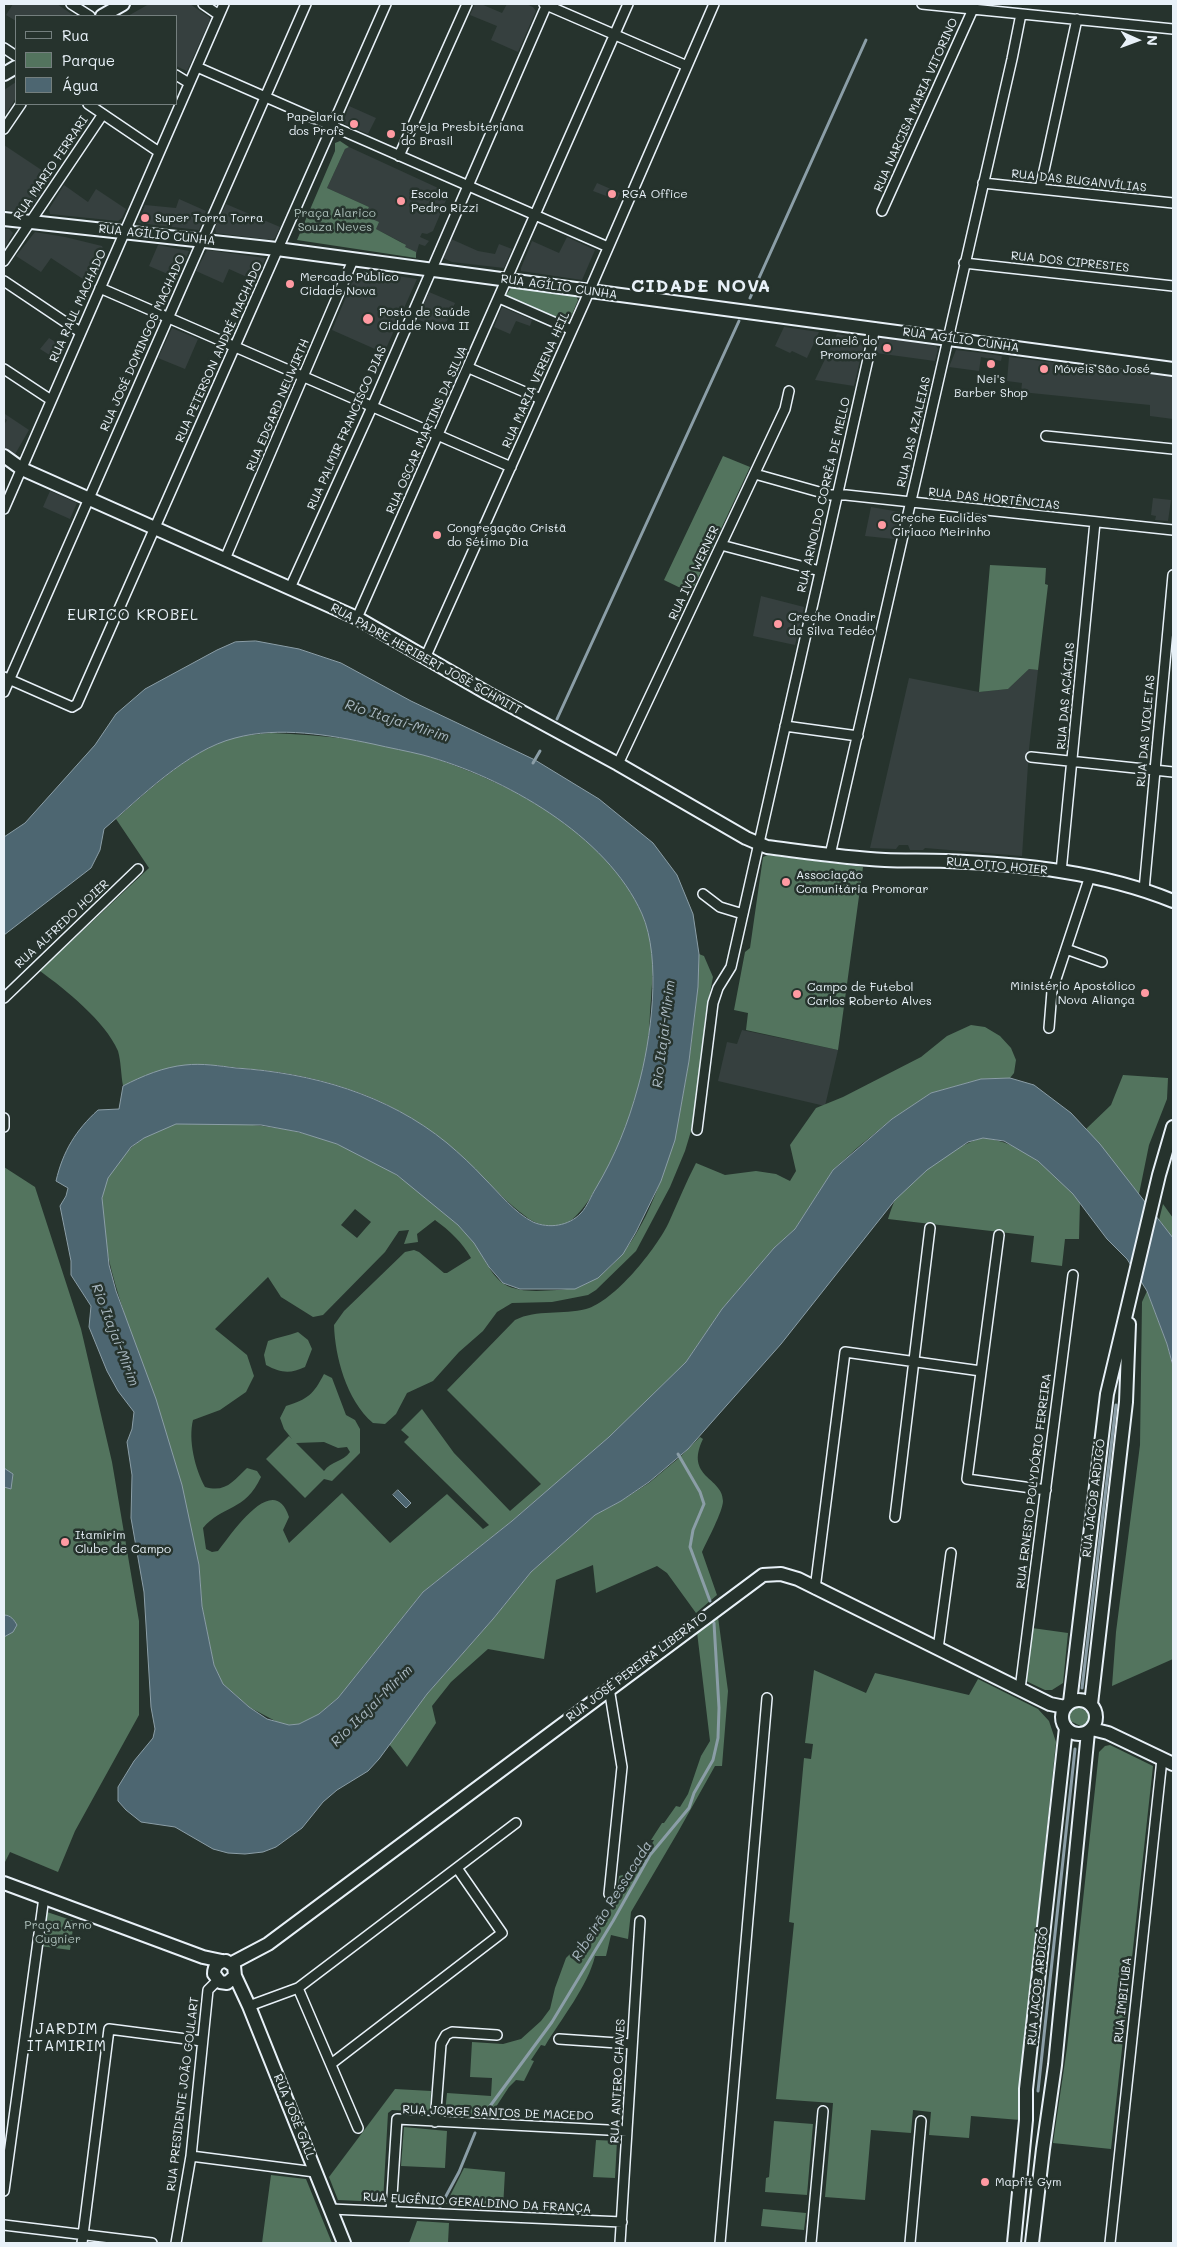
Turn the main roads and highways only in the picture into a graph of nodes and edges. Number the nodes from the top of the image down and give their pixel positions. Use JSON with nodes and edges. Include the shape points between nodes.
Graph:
{"nodes":[{"id":1,"x":123,"y":4,"type":"edge"},
{"id":2,"x":104,"y":15,"type":"edge"},
{"id":3,"x":15,"y":68,"type":"edge"},
{"id":4,"x":4,"y":74,"type":"edge"},
{"id":5,"x":4,"y":219,"type":"edge"},
{"id":6,"x":1173,"y":369,"type":"edge"},
{"id":7,"x":4,"y":456,"type":"edge"},
{"id":8,"x":758,"y":843,"type":"joint"},
{"id":9,"x":1173,"y":901,"type":"edge"},
{"id":10,"x":1173,"y":1127,"type":"edge"},
{"id":11,"x":1132,"y":1289,"type":"junction"},
{"id":12,"x":1091,"y":1704,"type":"junction"},
{"id":13,"x":1066,"y":1714,"type":"junction"},
{"id":14,"x":1092,"y":1726,"type":"junction"},
{"id":15,"x":1168,"y":1761,"type":"edge"},
{"id":16,"x":4,"y":1883,"type":"edge"},
{"id":17,"x":226,"y":1972,"type":"junction"},
{"id":18,"x":344,"y":2243,"type":"edge"},
{"id":19,"x":1014,"y":2243,"type":"edge"},
{"id":20,"x":1032,"y":2243,"type":"edge"}],
"edges":[{"from":1,"to":2,"type":"main road"},
{"from":3,"to":4,"type":"main road"},
{"from":5,"to":6,"type":"main road","name":"RUA AGÍLIO CUNHA","via":[[202,240]]},
{"from":7,"to":8,"type":"main road","name":"RUA PADRE HERIBERT JOSÉ SCHMITT","via":[[22,469],[357,618]]},
{"from":8,"to":9,"type":"main road","name":"RUA OTTO HOIER","via":[[830,855],[947,861],[1090,876]]},
{"from":10,"to":11,"type":"main road","name":"RUA JACOB ARDIGÓ"},
{"from":11,"to":12,"type":"main road","name":"RUA JACOB ARDIGÓ","via":[[1126,1402]]},
{"from":11,"to":13,"type":"main road","name":"RUA JACOB ARDIGÓ","via":[[1103,1418]]},
{"from":12,"to":13,"type":"main road","via":[[1078,1700]]},
{"from":12,"to":14,"type":"main road","via":[[1094,1708]]},
{"from":13,"to":14,"type":"main road","via":[[1079,1734]]},
{"from":13,"to":17,"type":"main road","name":"RUA JOSÉ PEREIRA LIBERATO","via":[[789,1576],[763,1575]]},
{"from":13,"to":19,"type":"main road","name":"RUA JACOB ARDIGÓ","via":[[1026,2089]]},
{"from":14,"to":15,"type":"main road"},
{"from":14,"to":20,"type":"main road","name":"RUA JACOB ARDIGÓ"},
{"from":16,"to":17,"type":"main road","via":[[203,1957]]},
{"from":17,"to":18,"type":"main road","name":"RUA JOSÉ GALL","via":[[243,1991],[250,2006]]}]}
